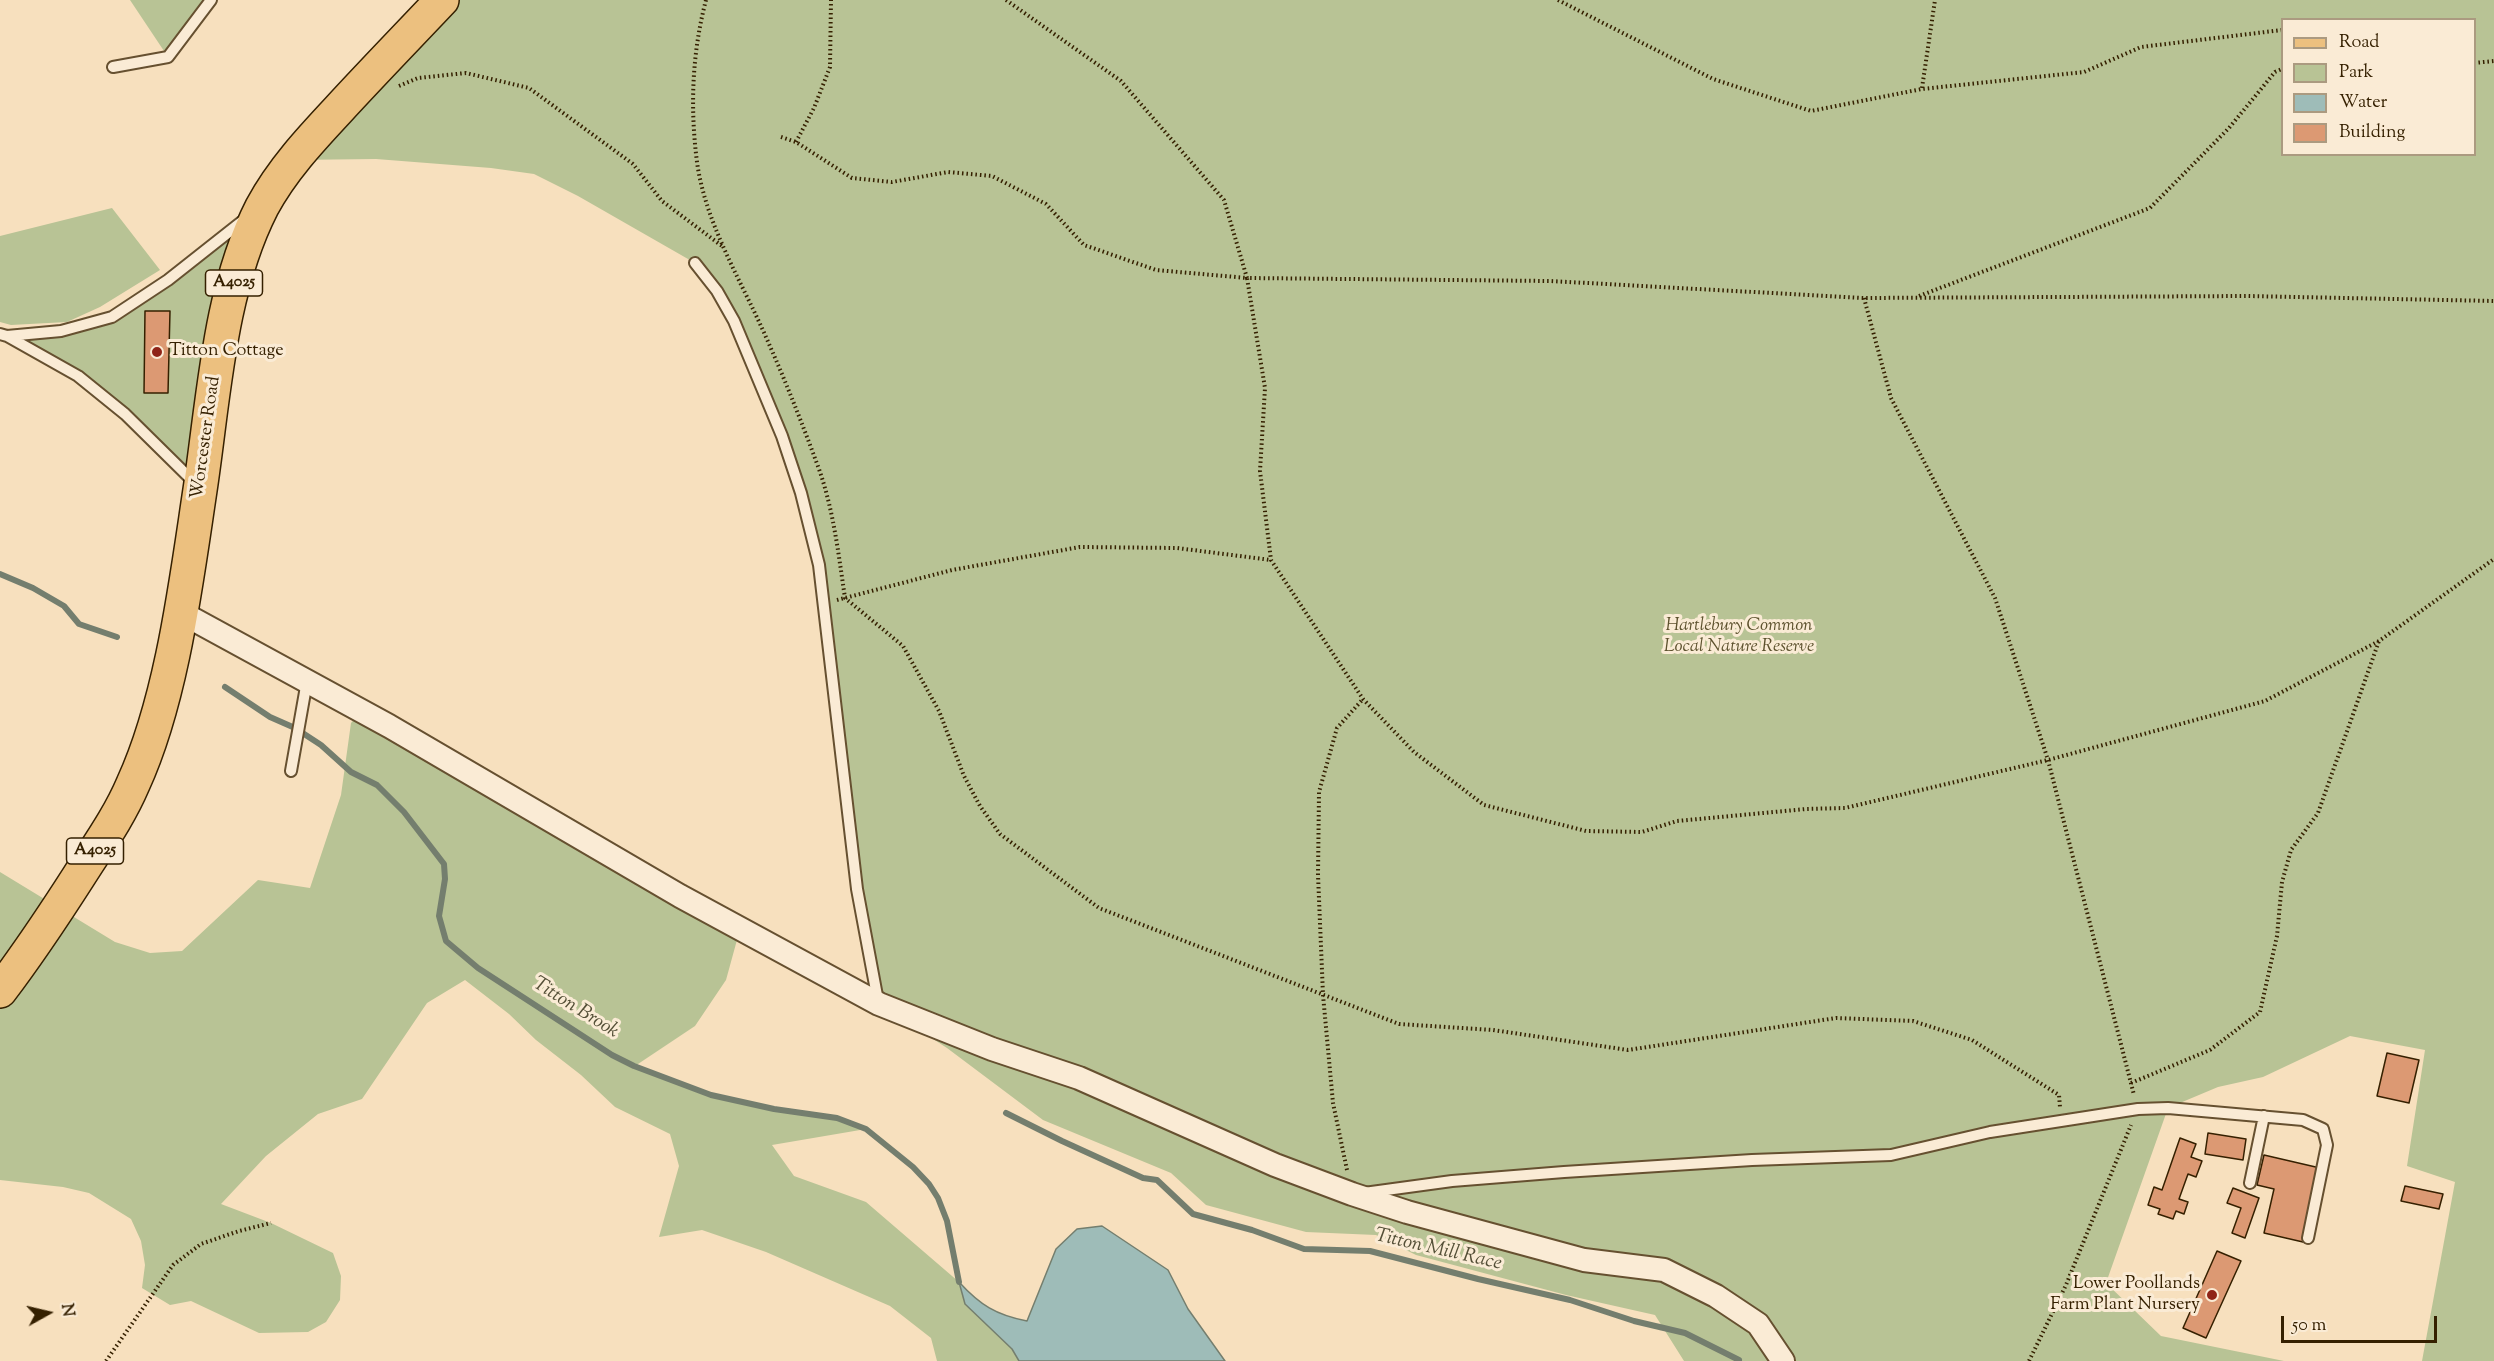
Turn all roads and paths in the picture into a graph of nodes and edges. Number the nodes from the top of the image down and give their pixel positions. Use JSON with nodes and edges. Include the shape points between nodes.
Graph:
{"nodes":[{"id":1,"x":211,"y":0,"type":"edge"},
{"id":2,"x":442,"y":0,"type":"edge"},
{"id":3,"x":706,"y":0,"type":"edge"},
{"id":4,"x":831,"y":0,"type":"edge"},
{"id":5,"x":1006,"y":0,"type":"edge"},
{"id":6,"x":1558,"y":0,"type":"edge"},
{"id":7,"x":1935,"y":0,"type":"edge"},
{"id":8,"x":2281,"y":30,"type":"edge"},
{"id":9,"x":2494,"y":61,"type":"edge"},
{"id":10,"x":2476,"y":63,"type":"edge"},
{"id":11,"x":113,"y":67,"type":"dead end"},
{"id":12,"x":2281,"y":70,"type":"edge"},
{"id":13,"x":418,"y":78,"type":"dead end"},
{"id":14,"x":1922,"y":89,"type":"junction"},
{"id":15,"x":781,"y":137,"type":"dead end"},
{"id":16,"x":796,"y":142,"type":"junction"},
{"id":17,"x":263,"y":205,"type":"junction"},
{"id":18,"x":723,"y":247,"type":"junction"},
{"id":19,"x":695,"y":263,"type":"dead end"},
{"id":20,"x":1247,"y":278,"type":"junction"},
{"id":21,"x":1916,"y":297,"type":"junction"},
{"id":22,"x":1864,"y":298,"type":"junction"},
{"id":23,"x":2494,"y":301,"type":"edge"},
{"id":24,"x":4,"y":335,"type":"edge"},
{"id":25,"x":200,"y":489,"type":"junction"},
{"id":26,"x":2494,"y":559,"type":"edge"},
{"id":27,"x":1271,"y":560,"type":"junction"},
{"id":28,"x":845,"y":598,"type":"junction"},
{"id":29,"x":824,"y":603,"type":"junction"},
{"id":30,"x":178,"y":623,"type":"junction"},
{"id":31,"x":2379,"y":641,"type":"junction"},
{"id":32,"x":307,"y":681,"type":"junction"},
{"id":33,"x":1363,"y":699,"type":"junction"},
{"id":34,"x":2048,"y":760,"type":"junction"},
{"id":35,"x":291,"y":771,"type":"dead end"},
{"id":36,"x":0,"y":991,"type":"edge"},
{"id":37,"x":1323,"y":995,"type":"junction"},
{"id":38,"x":879,"y":1004,"type":"junction"},
{"id":39,"x":2131,"y":1083,"type":"junction"},
{"id":40,"x":2138,"y":1109,"type":"junction"},
{"id":41,"x":2264,"y":1116,"type":"junction"},
{"id":42,"x":2062,"y":1119,"type":"junction"},
{"id":43,"x":2250,"y":1183,"type":"dead end"},
{"id":44,"x":1352,"y":1194,"type":"junction"},
{"id":45,"x":271,"y":1223,"type":"dead end"},
{"id":46,"x":2308,"y":1238,"type":"dead end"},
{"id":47,"x":106,"y":1361,"type":"edge"},
{"id":48,"x":1783,"y":1361,"type":"edge"},
{"id":49,"x":2029,"y":1361,"type":"edge"}],
"edges":[{"from":1,"to":11,"type":"lane","via":[[168,57]]},
{"from":2,"to":17,"type":"main road","name":"Worcester Road","number":"A4025","via":[[292,160]]},
{"from":3,"to":18,"type":"path","via":[[692,93],[697,164]]},
{"from":4,"to":16,"type":"path","via":[[830,67]]},
{"from":5,"to":20,"type":"path","via":[[1121,81],[1217,191],[1224,200]]},
{"from":6,"to":14,"type":"path","via":[[1713,79],[1811,111]]},
{"from":7,"to":14,"type":"path"},
{"from":8,"to":14,"type":"path","via":[[2141,47],[2084,72]]},
{"from":9,"to":10,"type":"path"},
{"from":12,"to":21,"type":"path","via":[[2150,208]]},
{"from":13,"to":18,"type":"path","via":[[466,73],[530,88],[633,164],[662,201]]},
{"from":15,"to":16,"type":"path"},
{"from":16,"to":20,"type":"path","via":[[852,178],[892,182],[948,172],[992,176],[1046,204],[1084,244],[1156,270]]},
{"from":17,"to":24,"type":"lane","via":[[168,280],[112,316],[61,331]]},
{"from":17,"to":25,"type":"main road","name":"Worcester Road","number":"A4025","via":[[237,272],[220,350]]},
{"from":18,"to":28,"type":"path","via":[[762,329],[817,463],[834,520]]},
{"from":19,"to":29,"type":"lane","via":[[734,321],[782,436],[801,493]]},
{"from":20,"to":22,"type":"path","via":[[1550,281]]},
{"from":20,"to":27,"type":"path","via":[[1265,388],[1260,471]]},
{"from":21,"to":22,"type":"path"},
{"from":21,"to":23,"type":"path","via":[[2247,296]]},
{"from":22,"to":34,"type":"path","via":[[1891,398],[1995,598]]},
{"from":24,"to":25,"type":"lane","via":[[78,376],[126,414]]},
{"from":25,"to":30,"type":"main road","name":"Worcester Road","number":"A4025"},
{"from":26,"to":31,"type":"path"},
{"from":27,"to":28,"type":"path","via":[[1178,548],[1080,547],[952,570]]},
{"from":27,"to":33,"type":"path"},
{"from":28,"to":29,"type":"path"},
{"from":28,"to":37,"type":"path","via":[[903,646],[939,711],[980,806],[1000,834],[1099,908]]},
{"from":29,"to":38,"type":"lane","via":[[857,889]]},
{"from":30,"to":32,"type":"street"},
{"from":30,"to":36,"type":"main road","name":"Worcester Road","number":"A4025","via":[[147,749],[117,818]]},
{"from":31,"to":34,"type":"path","via":[[2265,701]]},
{"from":31,"to":39,"type":"path","via":[[2318,813],[2291,850],[2260,1012],[2210,1050]]},
{"from":32,"to":35,"type":"lane"},
{"from":32,"to":38,"type":"street","via":[[680,896]]},
{"from":33,"to":34,"type":"path","via":[[1414,752],[1484,805],[1586,831],[1642,831],[1677,821],[1845,808]]},
{"from":33,"to":37,"type":"path","via":[[1337,728],[1319,792]]},
{"from":34,"to":39,"type":"path"},
{"from":37,"to":42,"type":"path","via":[[1399,1024],[1493,1030],[1628,1050],[1836,1018],[1913,1021],[1972,1040],[2037,1080],[2059,1095]]},
{"from":37,"to":44,"type":"path","via":[[1333,1103]]},
{"from":38,"to":44,"type":"street","via":[[1079,1078],[1275,1165]]},
{"from":39,"to":40,"type":"path"},
{"from":40,"to":41,"type":"lane"},
{"from":40,"to":42,"type":"lane"},
{"from":40,"to":49,"type":"path","via":[[2066,1285]]},
{"from":41,"to":43,"type":"lane"},
{"from":41,"to":46,"type":"lane","via":[[2303,1120],[2323,1129],[2327,1145]]},
{"from":42,"to":44,"type":"lane","via":[[1891,1155],[1564,1172]]},
{"from":44,"to":48,"type":"street","via":[[1584,1260],[1665,1270],[1716,1296],[1758,1324]]},
{"from":45,"to":47,"type":"path","via":[[201,1244],[174,1265]]}]}
